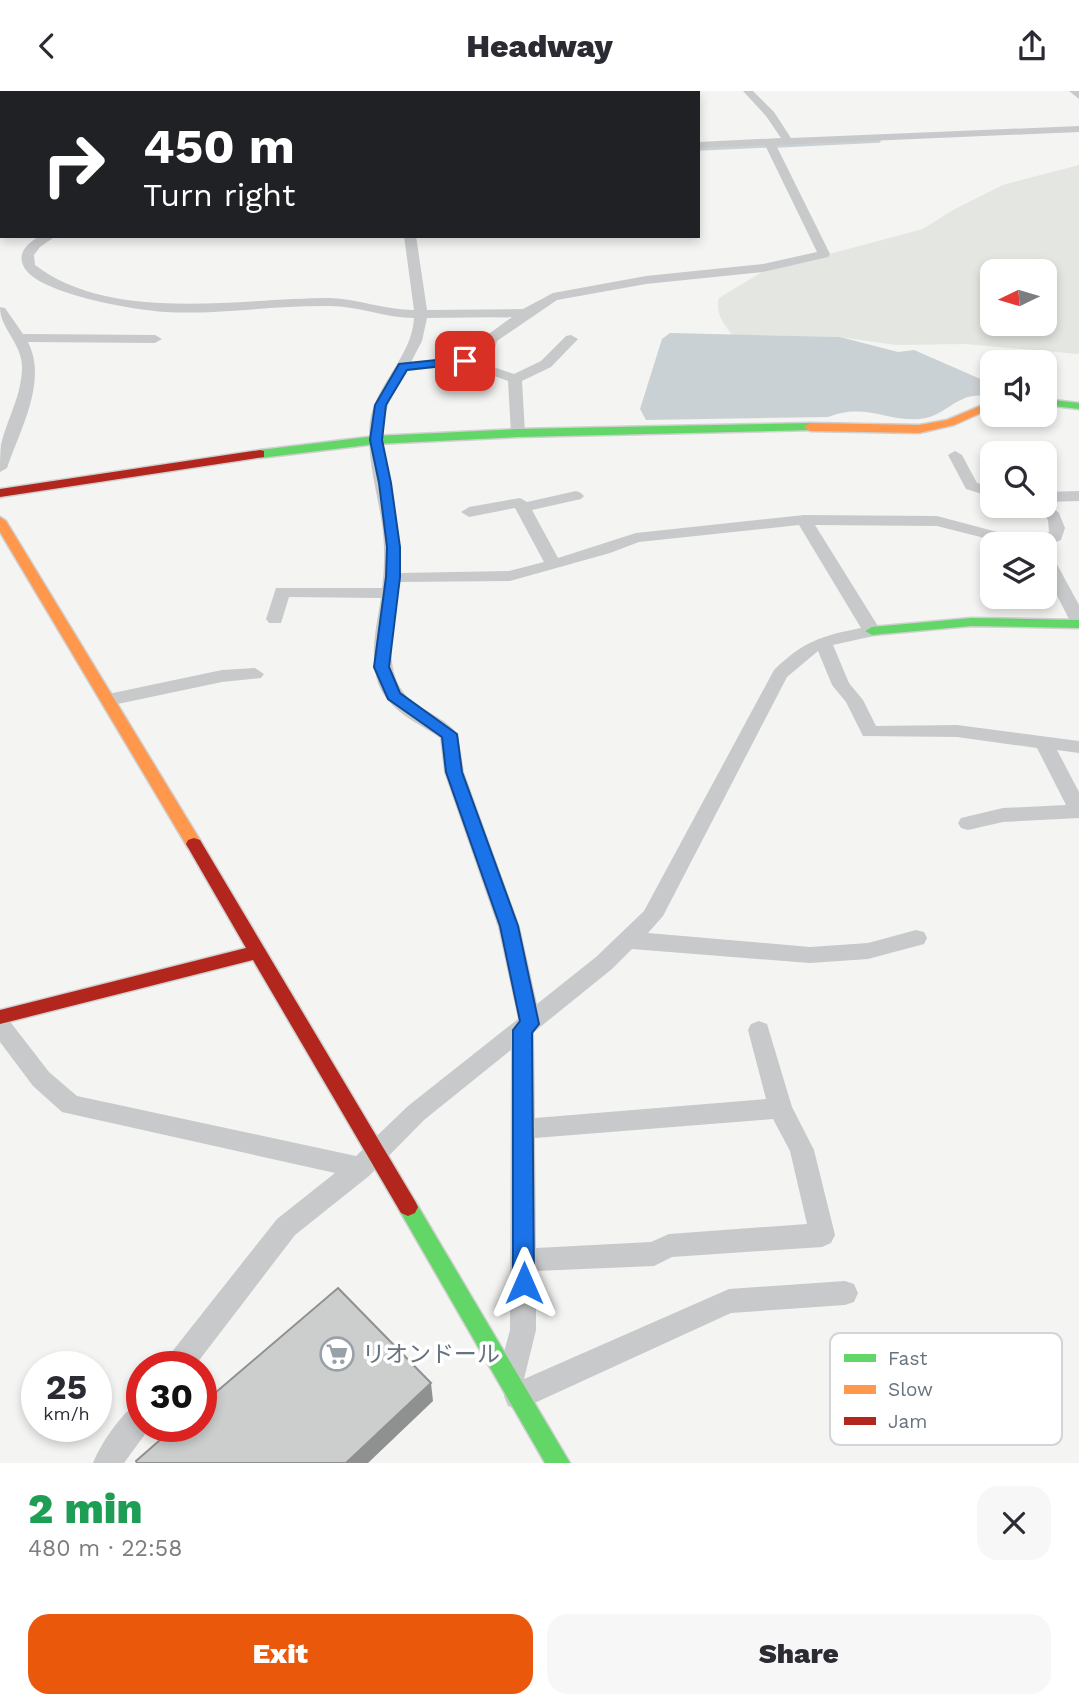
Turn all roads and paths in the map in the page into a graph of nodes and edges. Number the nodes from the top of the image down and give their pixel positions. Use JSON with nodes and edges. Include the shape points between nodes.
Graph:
{"nodes":[{"id":1,"x":748,"y":91,"type":"edge"},
{"id":2,"x":1074,"y":91,"type":"edge"},
{"id":3,"x":1079,"y":96,"type":"edge"},
{"id":4,"x":1079,"y":129,"type":"edge"},
{"id":5,"x":788,"y":141,"type":"junction"},
{"id":6,"x":769,"y":142,"type":"junction"},
{"id":7,"x":700,"y":145,"type":"edge"},
{"id":8,"x":46,"y":238,"type":"edge"},
{"id":9,"x":410,"y":238,"type":"edge"},
{"id":10,"x":0,"y":311,"type":"edge"},
{"id":11,"x":420,"y":313,"type":"junction"},
{"id":12,"x":526,"y":313,"type":"junction"},
{"id":13,"x":20,"y":338,"type":"junction"},
{"id":14,"x":155,"y":339,"type":"dead end"},
{"id":15,"x":571,"y":339,"type":"dead end"},
{"id":16,"x":465,"y":361,"type":"junction"},
{"id":17,"x":403,"y":367,"type":"junction"},
{"id":18,"x":515,"y":379,"type":"junction"},
{"id":19,"x":1057,"y":403,"type":"edge"},
{"id":20,"x":1079,"y":406,"type":"edge"},
{"id":21,"x":980,"y":409,"type":"edge"},
{"id":22,"x":518,"y":433,"type":"junction"},
{"id":23,"x":376,"y":440,"type":"junction"},
{"id":24,"x":955,"y":455,"type":"dead end"},
{"id":25,"x":0,"y":468,"type":"edge"},
{"id":26,"x":980,"y":489,"type":"edge"},
{"id":27,"x":0,"y":493,"type":"edge"},
{"id":28,"x":576,"y":496,"type":"dead end"},
{"id":29,"x":1079,"y":496,"type":"edge"},
{"id":30,"x":1057,"y":497,"type":"edge"},
{"id":31,"x":523,"y":507,"type":"junction"},
{"id":32,"x":469,"y":512,"type":"dead end"},
{"id":33,"x":804,"y":520,"type":"junction"},
{"id":34,"x":0,"y":521,"type":"edge"},
{"id":35,"x":980,"y":532,"type":"edge"},
{"id":36,"x":553,"y":563,"type":"junction"},
{"id":37,"x":1057,"y":580,"type":"edge"},
{"id":38,"x":392,"y":585,"type":"junction"},
{"id":39,"x":275,"y":619,"type":"dead end"},
{"id":40,"x":1079,"y":622,"type":"edge"},
{"id":41,"x":873,"y":631,"type":"junction"},
{"id":42,"x":823,"y":641,"type":"junction"},
{"id":43,"x":256,"y":674,"type":"dead end"},
{"id":44,"x":108,"y":700,"type":"junction"},
{"id":45,"x":1044,"y":743,"type":"junction"},
{"id":46,"x":1079,"y":747,"type":"edge"},
{"id":47,"x":1079,"y":811,"type":"edge"},
{"id":48,"x":968,"y":823,"type":"dead end"},
{"id":49,"x":916,"y":938,"type":"dead end"},
{"id":50,"x":628,"y":940,"type":"junction"},
{"id":51,"x":259,"y":952,"type":"junction"},
{"id":52,"x":0,"y":1017,"type":"edge"},
{"id":53,"x":0,"y":1025,"type":"edge"},
{"id":54,"x":526,"y":1027,"type":"junction"},
{"id":55,"x":759,"y":1030,"type":"dead end"},
{"id":56,"x":780,"y":1108,"type":"junction"},
{"id":57,"x":524,"y":1129,"type":"junction"},
{"id":58,"x":367,"y":1161,"type":"junction"},
{"id":59,"x":524,"y":1259,"type":"junction"},
{"id":60,"x":845,"y":1293,"type":"dead end"},
{"id":61,"x":188,"y":1351,"type":"edge"},
{"id":62,"x":514,"y":1389,"type":"junction"},
{"id":63,"x":126,"y":1437,"type":"edge"},
{"id":64,"x":107,"y":1463,"type":"edge"},
{"id":65,"x":558,"y":1463,"type":"edge"}],
"edges":[{"from":1,"to":5,"type":"street"},
{"from":2,"to":3,"type":"street"},
{"from":4,"to":5,"type":"street"},
{"from":5,"to":6,"type":"street"},
{"from":6,"to":7,"type":"street"},
{"from":6,"to":12,"type":"street","via":[[824,254],[763,268],[594,288],[553,297]]},
{"from":8,"to":11,"type":"street","via":[[30,247],[29,266],[47,280],[80,294],[165,308],[332,302]]},
{"from":9,"to":11,"type":"street"},
{"from":10,"to":13,"type":"street"},
{"from":11,"to":12,"type":"street"},
{"from":11,"to":17,"type":"street","via":[[420,330]]},
{"from":12,"to":16,"type":"street","via":[[491,339],[489,349]]},
{"from":13,"to":14,"type":"street"},
{"from":13,"to":25,"type":"street","via":[[29,360],[28,379]]},
{"from":15,"to":18,"type":"street","via":[[546,364]]},
{"from":16,"to":17,"type":"street"},
{"from":16,"to":18,"type":"street"},
{"from":17,"to":23,"type":"street","via":[[380,405]]},
{"from":18,"to":22,"type":"street"},
{"from":19,"to":20,"type":"street"},
{"from":21,"to":22,"type":"street","via":[[950,423],[919,429],[782,426]]},
{"from":22,"to":23,"type":"street"},
{"from":23,"to":27,"type":"street","via":[[207,460]]},
{"from":23,"to":38,"type":"street","via":[[394,547]]},
{"from":24,"to":26,"type":"street","via":[[971,486]]},
{"from":28,"to":31,"type":"street"},
{"from":29,"to":30,"type":"street"},
{"from":31,"to":32,"type":"street","via":[[520,503]]},
{"from":31,"to":36,"type":"street"},
{"from":33,"to":35,"type":"street","via":[[937,521]]},
{"from":33,"to":36,"type":"street","via":[[636,538]]},
{"from":33,"to":41,"type":"street"},
{"from":34,"to":44,"type":"street"},
{"from":36,"to":38,"type":"street","via":[[510,576],[421,579]]},
{"from":37,"to":40,"type":"street"},
{"from":38,"to":39,"type":"street","via":[[282,592]]},
{"from":38,"to":54,"type":"street","via":[[382,667],[393,695],[449,734],[454,772],[509,926]]},
{"from":40,"to":41,"type":"street","via":[[971,622]]},
{"from":41,"to":42,"type":"street"},
{"from":42,"to":45,"type":"street","via":[[841,685],[870,732],[957,731]]},
{"from":42,"to":50,"type":"street","via":[[802,651],[780,674],[652,916]]},
{"from":43,"to":44,"type":"street","via":[[222,676]]},
{"from":44,"to":51,"type":"street"},
{"from":45,"to":46,"type":"street"},
{"from":45,"to":47,"type":"street"},
{"from":47,"to":48,"type":"street","via":[[1003,815]]},
{"from":49,"to":50,"type":"street","via":[[868,951],[810,955]]},
{"from":50,"to":54,"type":"street"},
{"from":51,"to":52,"type":"street"},
{"from":51,"to":58,"type":"street"},
{"from":53,"to":58,"type":"street","via":[[41,1079],[70,1105]]},
{"from":54,"to":57,"type":"street"},
{"from":54,"to":58,"type":"street","via":[[416,1113]]},
{"from":55,"to":56,"type":"street"},
{"from":56,"to":57,"type":"street"},
{"from":56,"to":59,"type":"street","via":[[803,1150],[822,1235],[669,1247],[654,1254]]},
{"from":57,"to":59,"type":"street"},
{"from":58,"to":61,"type":"street","via":[[286,1227]]},
{"from":58,"to":62,"type":"street"},
{"from":59,"to":62,"type":"street","via":[[523,1331]]},
{"from":60,"to":62,"type":"street","via":[[729,1301]]},
{"from":62,"to":65,"type":"street"},
{"from":63,"to":64,"type":"street"}]}
